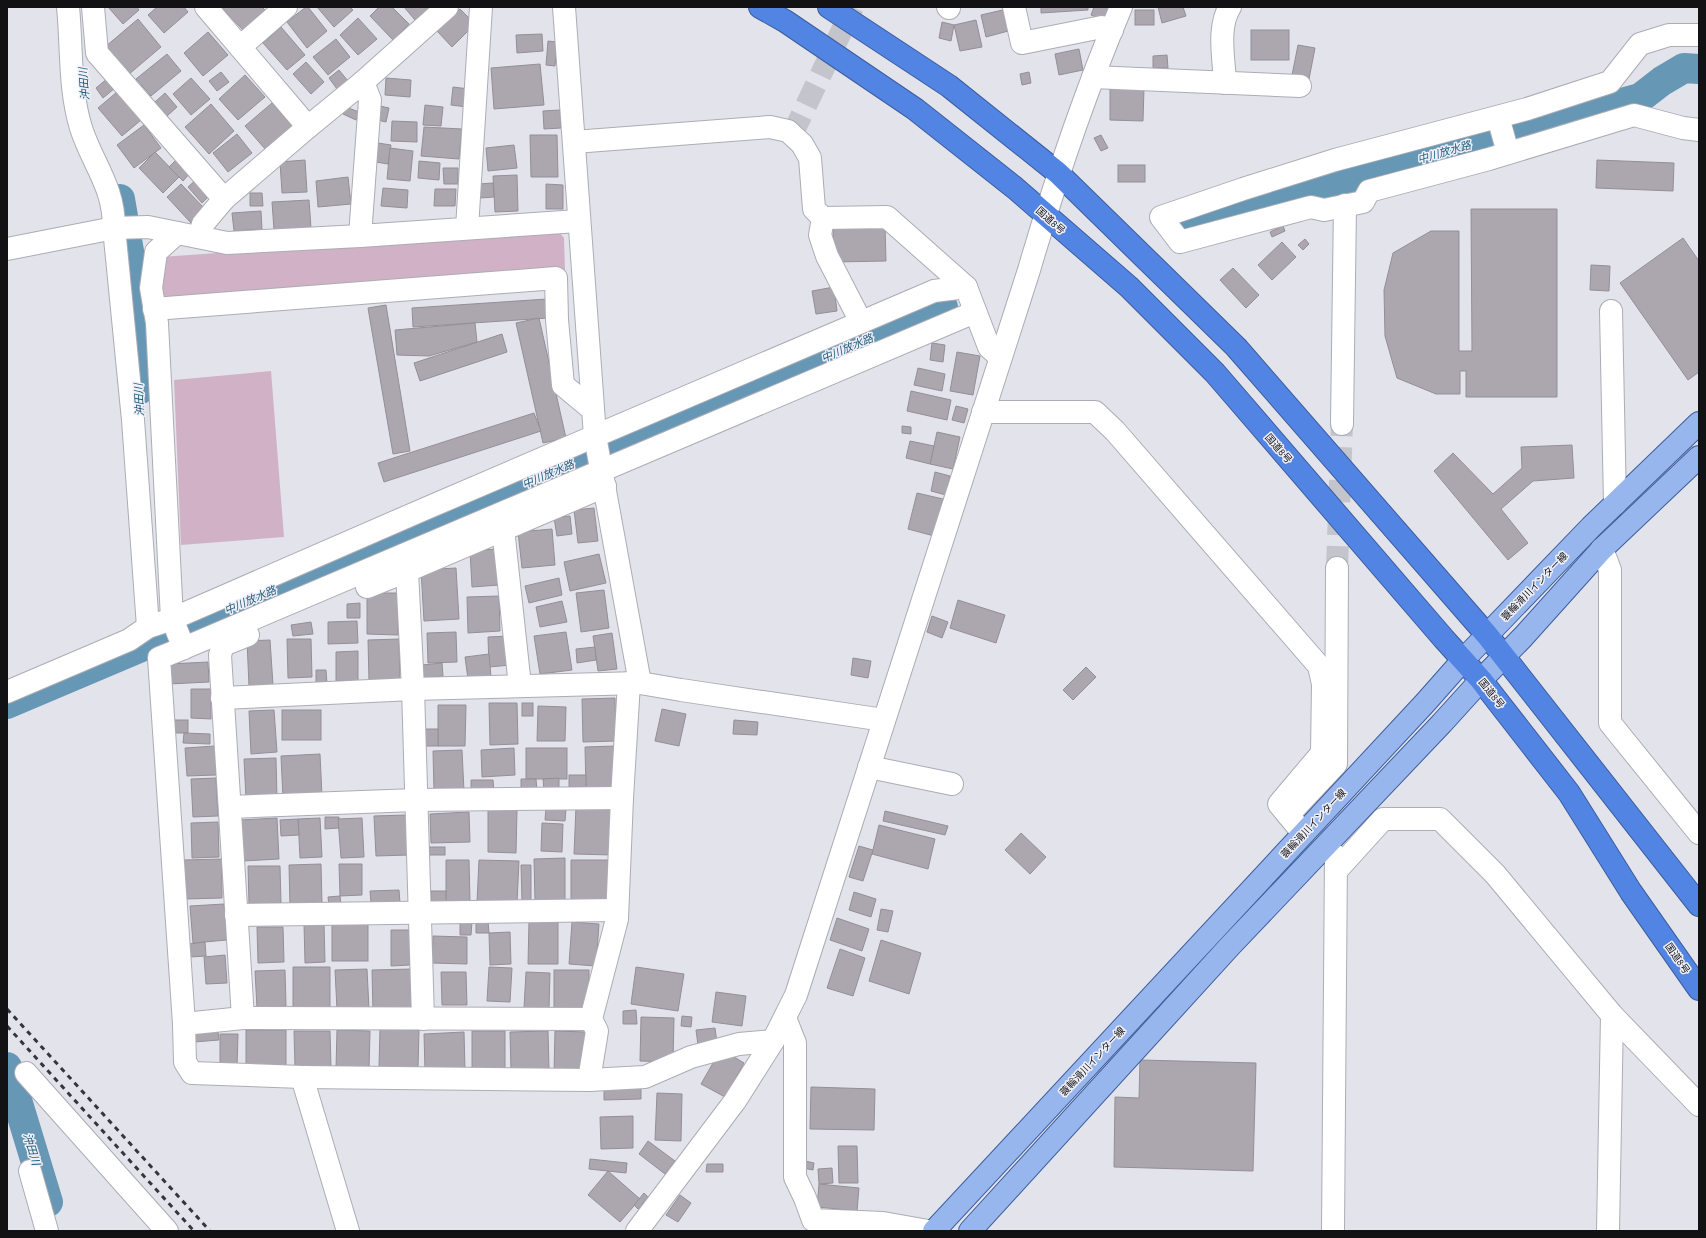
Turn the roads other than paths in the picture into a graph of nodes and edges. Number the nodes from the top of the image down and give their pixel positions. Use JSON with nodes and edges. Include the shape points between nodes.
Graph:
{"nodes":[{"id":1,"x":68,"y":7,"type":"edge"},
{"id":2,"x":93,"y":7,"type":"edge"},
{"id":3,"x":206,"y":7,"type":"edge"},
{"id":4,"x":286,"y":7,"type":"edge"},
{"id":5,"x":447,"y":7,"type":"edge"},
{"id":6,"x":481,"y":7,"type":"edge"},
{"id":7,"x":564,"y":7,"type":"edge"},
{"id":8,"x":760,"y":7,"type":"edge"},
{"id":9,"x":829,"y":7,"type":"edge"},
{"id":10,"x":1014,"y":7,"type":"edge"},
{"id":11,"x":1122,"y":7,"type":"edge"},
{"id":12,"x":1230,"y":7,"type":"edge"},
{"id":13,"x":1112,"y":30,"type":"junction"},
{"id":14,"x":1699,"y":35,"type":"edge"},
{"id":15,"x":240,"y":47,"type":"junction"},
{"id":16,"x":1093,"y":77,"type":"junction"},
{"id":17,"x":363,"y":82,"type":"junction"},
{"id":18,"x":1225,"y":83,"type":"junction"},
{"id":19,"x":1300,"y":86,"type":"dead end"},
{"id":20,"x":1498,"y":117,"type":"junction"},
{"id":21,"x":308,"y":127,"type":"junction"},
{"id":22,"x":1699,"y":130,"type":"edge"},
{"id":23,"x":574,"y":142,"type":"junction"},
{"id":24,"x":1508,"y":153,"type":"junction"},
{"id":25,"x":1058,"y":172,"type":"junction"},
{"id":26,"x":224,"y":199,"type":"junction"},
{"id":27,"x":1345,"y":205,"type":"junction"},
{"id":28,"x":1045,"y":215,"type":"junction"},
{"id":29,"x":823,"y":218,"type":"junction"},
{"id":30,"x":578,"y":221,"type":"junction"},
{"id":31,"x":114,"y":228,"type":"junction"},
{"id":32,"x":467,"y":228,"type":"junction"},
{"id":33,"x":177,"y":233,"type":"junction"},
{"id":34,"x":360,"y":236,"type":"junction"},
{"id":35,"x":199,"y":237,"type":"junction"},
{"id":36,"x":7,"y":249,"type":"edge"},
{"id":37,"x":582,"y":274,"type":"junction"},
{"id":38,"x":556,"y":278,"type":"junction"},
{"id":39,"x":966,"y":287,"type":"junction"},
{"id":40,"x":154,"y":308,"type":"junction"},
{"id":41,"x":975,"y":312,"type":"junction"},
{"id":42,"x":1611,"y":312,"type":"dead end"},
{"id":43,"x":861,"y":322,"type":"junction"},
{"id":44,"x":1000,"y":357,"type":"junction"},
{"id":45,"x":593,"y":410,"type":"junction"},
{"id":46,"x":983,"y":412,"type":"junction"},
{"id":47,"x":1342,"y":424,"type":"tunnel mouth"},
{"id":48,"x":1699,"y":424,"type":"edge"},
{"id":49,"x":1699,"y":457,"type":"edge"},
{"id":50,"x":600,"y":459,"type":"junction"},
{"id":51,"x":1615,"y":504,"type":"junction"},
{"id":52,"x":503,"y":529,"type":"junction"},
{"id":53,"x":1602,"y":549,"type":"junction"},
{"id":54,"x":143,"y":556,"type":"junction"},
{"id":55,"x":169,"y":557,"type":"junction"},
{"id":56,"x":1337,"y":568,"type":"tunnel mouth"},
{"id":57,"x":406,"y":571,"type":"junction"},
{"id":58,"x":172,"y":619,"type":"junction"},
{"id":59,"x":148,"y":627,"type":"junction"},
{"id":60,"x":1487,"y":635,"type":"junction"},
{"id":61,"x":184,"y":648,"type":"junction"},
{"id":62,"x":1504,"y":657,"type":"junction"},
{"id":63,"x":1463,"y":660,"type":"junction"},
{"id":64,"x":1481,"y":680,"type":"junction"},
{"id":65,"x":634,"y":683,"type":"junction"},
{"id":66,"x":520,"y":686,"type":"junction"},
{"id":67,"x":413,"y":689,"type":"junction"},
{"id":68,"x":7,"y":692,"type":"edge"},
{"id":69,"x":222,"y":698,"type":"junction"},
{"id":70,"x":884,"y":720,"type":"junction"},
{"id":71,"x":869,"y":767,"type":"junction"},
{"id":72,"x":952,"y":784,"type":"dead end"},
{"id":73,"x":622,"y":798,"type":"junction"},
{"id":74,"x":416,"y":800,"type":"junction"},
{"id":75,"x":230,"y":807,"type":"junction"},
{"id":76,"x":1288,"y":815,"type":"junction"},
{"id":77,"x":1304,"y":833,"type":"junction"},
{"id":78,"x":1699,"y":833,"type":"edge"},
{"id":79,"x":1327,"y":845,"type":"junction"},
{"id":80,"x":1336,"y":871,"type":"junction"},
{"id":81,"x":1699,"y":905,"type":"edge"},
{"id":82,"x":617,"y":910,"type":"junction"},
{"id":83,"x":420,"y":912,"type":"junction"},
{"id":84,"x":236,"y":915,"type":"junction"},
{"id":85,"x":1699,"y":989,"type":"edge"},
{"id":86,"x":1612,"y":1015,"type":"junction"},
{"id":87,"x":243,"y":1018,"type":"junction"},
{"id":88,"x":785,"y":1018,"type":"junction"},
{"id":89,"x":423,"y":1019,"type":"junction"},
{"id":90,"x":591,"y":1019,"type":"junction"},
{"id":91,"x":184,"y":1024,"type":"junction"},
{"id":92,"x":773,"y":1041,"type":"junction"},
{"id":93,"x":26,"y":1073,"type":"dead end"},
{"id":94,"x":302,"y":1077,"type":"junction"},
{"id":95,"x":590,"y":1080,"type":"junction"},
{"id":96,"x":1699,"y":1105,"type":"edge"},
{"id":97,"x":30,"y":1171,"type":"dead end"},
{"id":98,"x":47,"y":1231,"type":"edge"},
{"id":99,"x":167,"y":1231,"type":"edge"},
{"id":100,"x":348,"y":1231,"type":"edge"},
{"id":101,"x":637,"y":1231,"type":"edge"},
{"id":102,"x":928,"y":1231,"type":"edge"},
{"id":103,"x":934,"y":1231,"type":"edge"},
{"id":104,"x":970,"y":1231,"type":"edge"},
{"id":105,"x":1333,"y":1231,"type":"edge"},
{"id":106,"x":1608,"y":1231,"type":"edge"}],
"edges":[{"from":1,"to":31,"type":"street","via":[[73,94],[82,128],[110,193]]},
{"from":2,"to":26,"type":"street","via":[[97,53]]},
{"from":3,"to":15,"type":"street"},
{"from":4,"to":15,"type":"street"},
{"from":5,"to":17,"type":"street"},
{"from":6,"to":32,"type":"street"},
{"from":7,"to":23,"type":"street"},
{"from":8,"to":28,"type":"highway","name":"国道8号","via":[[915,109]]},
{"from":9,"to":25,"type":"highway","via":[[949,86]]},
{"from":10,"to":13,"type":"street","via":[[1022,43],[1102,27]]},
{"from":11,"to":13,"type":"street"},
{"from":12,"to":18,"type":"street","via":[[1222,29]]},
{"from":13,"to":16,"type":"street"},
{"from":14,"to":20,"type":"street","via":[[1669,35],[1640,44],[1610,82]]},
{"from":15,"to":21,"type":"street"},
{"from":16,"to":18,"type":"street"},
{"from":16,"to":25,"type":"street"},
{"from":17,"to":21,"type":"street"},
{"from":17,"to":34,"type":"street","via":[[370,100]]},
{"from":18,"to":19,"type":"street"},
{"from":20,"to":24,"type":"street"},
{"from":20,"to":27,"type":"street","via":[[1335,160],[1243,188],[1161,217],[1180,242],[1311,207],[1324,210]]},
{"from":21,"to":26,"type":"street"},
{"from":22,"to":24,"type":"street","via":[[1634,116]]},
{"from":23,"to":29,"type":"street","via":[[770,127],[788,131],[802,144],[810,158],[814,209]]},
{"from":23,"to":30,"type":"street"},
{"from":24,"to":27,"type":"street","via":[[1369,191],[1363,202]]},
{"from":25,"to":28,"type":"street"},
{"from":25,"to":60,"type":"highway","via":[[1236,347]]},
{"from":26,"to":35,"type":"street","via":[[203,224]]},
{"from":27,"to":47,"type":"street"},
{"from":28,"to":44,"type":"street"},
{"from":28,"to":63,"type":"highway","name":"国道8号","via":[[1130,287],[1215,373]]},
{"from":29,"to":39,"type":"street","via":[[887,217]]},
{"from":29,"to":43,"type":"street","via":[[820,235],[827,256]]},
{"from":30,"to":32,"type":"street"},
{"from":30,"to":37,"type":"street"},
{"from":31,"to":33,"type":"street","via":[[148,227]]},
{"from":31,"to":36,"type":"street"},
{"from":31,"to":54,"type":"street","via":[[133,420]]},
{"from":32,"to":34,"type":"street"},
{"from":33,"to":35,"type":"street"},
{"from":33,"to":40,"type":"street","via":[[156,252],[152,288]]},
{"from":34,"to":35,"type":"street","via":[[227,243]]},
{"from":37,"to":38,"type":"street"},
{"from":37,"to":45,"type":"street"},
{"from":38,"to":40,"type":"street"},
{"from":38,"to":45,"type":"street","via":[[556,320],[563,385]]},
{"from":39,"to":41,"type":"street"},
{"from":39,"to":43,"type":"street","via":[[934,292]]},
{"from":40,"to":55,"type":"street"},
{"from":41,"to":44,"type":"street","via":[[989,347]]},
{"from":41,"to":50,"type":"street"},
{"from":42,"to":51,"type":"street"},
{"from":43,"to":50,"type":"street"},
{"from":44,"to":46,"type":"street"},
{"from":45,"to":50,"type":"street"},
{"from":46,"to":70,"type":"street"},
{"from":46,"to":76,"type":"street","via":[[1095,412],[1115,431],[1319,666],[1323,684],[1322,753],[1280,804]]},
{"from":48,"to":51,"type":"main road","name":"蓑輪滑川インター線"},
{"from":49,"to":53,"type":"main road"},
{"from":50,"to":52,"type":"street"},
{"from":50,"to":58,"type":"street"},
{"from":50,"to":61,"type":"street"},
{"from":50,"to":65,"type":"street"},
{"from":51,"to":60,"type":"main road","name":"蓑輪滑川インター線"},
{"from":52,"to":57,"type":"street"},
{"from":52,"to":66,"type":"street"},
{"from":53,"to":62,"type":"main road"},
{"from":53,"to":78,"type":"street","via":[[1610,570],[1610,724]]},
{"from":54,"to":55,"type":"street"},
{"from":54,"to":59,"type":"street"},
{"from":55,"to":58,"type":"street"},
{"from":56,"to":76,"type":"street","via":[[1336,764]]},
{"from":57,"to":67,"type":"street"},
{"from":57,"to":69,"type":"street","via":[[223,646],[220,655]]},
{"from":58,"to":59,"type":"street"},
{"from":58,"to":61,"type":"street"},
{"from":59,"to":68,"type":"street","via":[[129,640]]},
{"from":60,"to":62,"type":"highway"},
{"from":60,"to":63,"type":"main road","name":"蓑輪滑川インター線"},
{"from":61,"to":91,"type":"street","via":[[159,658]]},
{"from":62,"to":64,"type":"main road"},
{"from":62,"to":81,"type":"highway"},
{"from":63,"to":64,"type":"highway","name":"国道8号"},
{"from":63,"to":77,"type":"main road","name":"蓑輪滑川インター線"},
{"from":64,"to":79,"type":"main road"},
{"from":64,"to":85,"type":"highway","name":"国道8号","via":[[1569,793],[1631,892]]},
{"from":65,"to":66,"type":"street"},
{"from":65,"to":70,"type":"street"},
{"from":65,"to":73,"type":"street"},
{"from":66,"to":67,"type":"street"},
{"from":67,"to":69,"type":"street"},
{"from":67,"to":74,"type":"street"},
{"from":69,"to":75,"type":"street"},
{"from":70,"to":71,"type":"street"},
{"from":71,"to":72,"type":"street"},
{"from":71,"to":88,"type":"street","via":[[796,995]]},
{"from":73,"to":74,"type":"street"},
{"from":73,"to":82,"type":"street"},
{"from":74,"to":75,"type":"street"},
{"from":74,"to":83,"type":"street"},
{"from":75,"to":84,"type":"street"},
{"from":76,"to":77,"type":"street"},
{"from":77,"to":103,"type":"main road","name":"蓑輪滑川インター線"},
{"from":79,"to":80,"type":"street","via":[[1336,854]]},
{"from":79,"to":104,"type":"main road","via":[[1230,946]]},
{"from":80,"to":86,"type":"street","via":[[1382,819],[1440,818],[1495,874]]},
{"from":80,"to":105,"type":"street"},
{"from":82,"to":83,"type":"street"},
{"from":82,"to":90,"type":"street","via":[[617,919]]},
{"from":83,"to":84,"type":"street"},
{"from":83,"to":89,"type":"street"},
{"from":84,"to":87,"type":"street"},
{"from":86,"to":96,"type":"street"},
{"from":86,"to":106,"type":"street"},
{"from":87,"to":89,"type":"street"},
{"from":87,"to":91,"type":"street"},
{"from":88,"to":92,"type":"street"},
{"from":88,"to":102,"type":"street","via":[[794,1043],[795,1177],[813,1220],[883,1223]]},
{"from":89,"to":90,"type":"street"},
{"from":90,"to":95,"type":"street","via":[[597,1030]]},
{"from":91,"to":94,"type":"street","via":[[185,1062],[192,1073]]},
{"from":92,"to":95,"type":"street","via":[[739,1044],[691,1058],[644,1077]]},
{"from":92,"to":101,"type":"street","via":[[735,1101]]},
{"from":93,"to":99,"type":"street"},
{"from":94,"to":95,"type":"street"},
{"from":94,"to":100,"type":"street"},
{"from":97,"to":98,"type":"street"}]}
